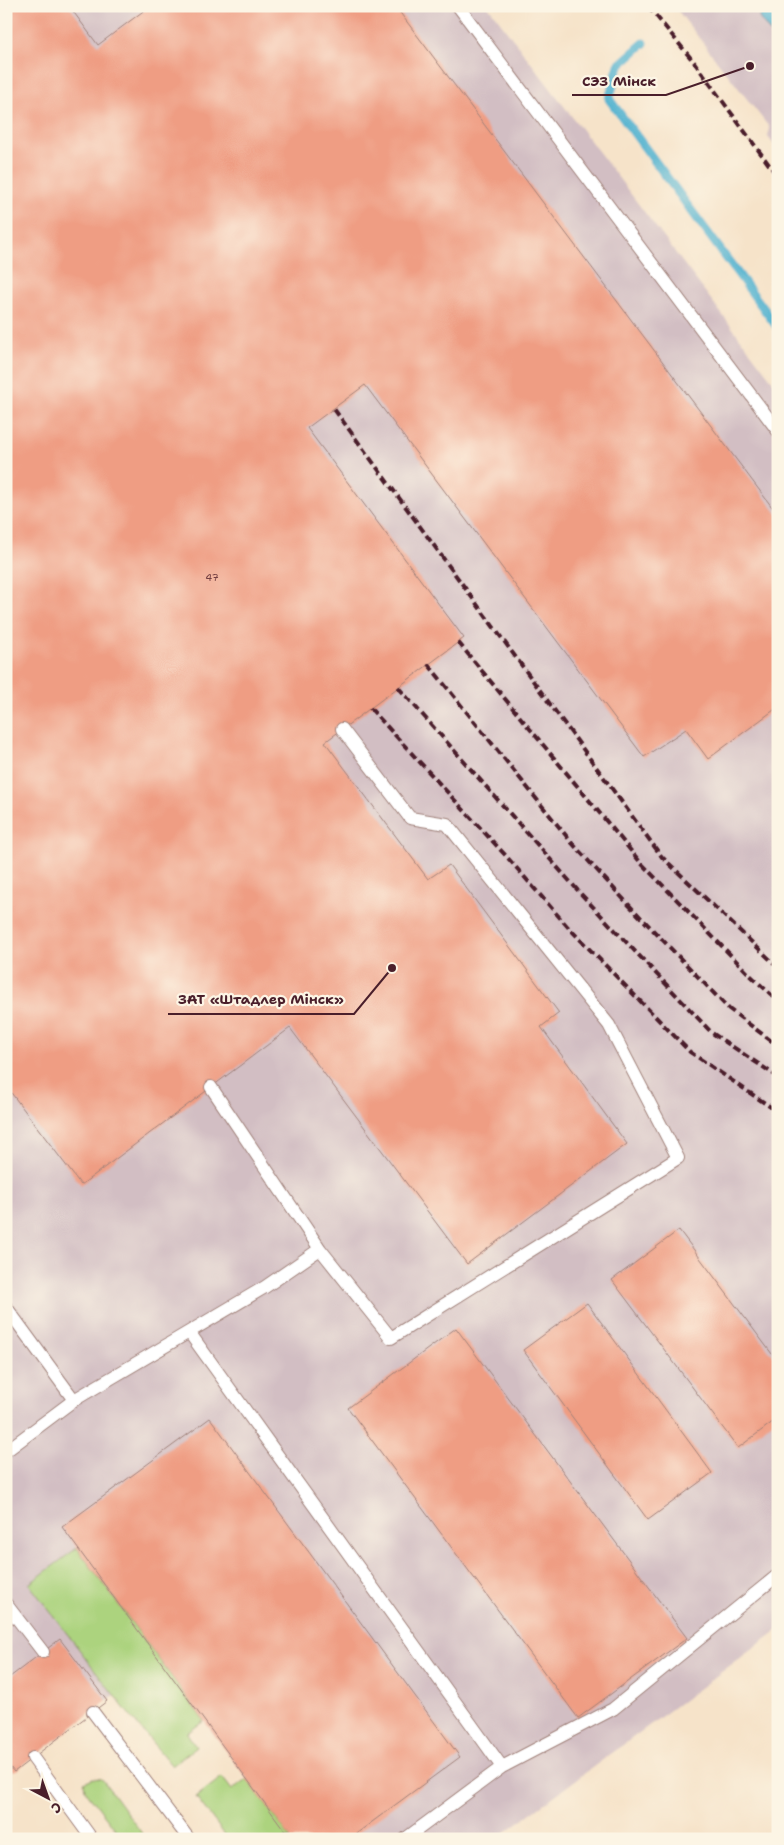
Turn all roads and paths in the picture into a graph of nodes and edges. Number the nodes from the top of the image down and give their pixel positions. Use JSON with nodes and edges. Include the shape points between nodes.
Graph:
{"nodes":[{"id":1,"x":458,"y":6,"type":"edge"},
{"id":2,"x":778,"y":431,"type":"edge"},
{"id":3,"x":342,"y":729,"type":"dead end"},
{"id":4,"x":212,"y":1087,"type":"dead end"},
{"id":5,"x":320,"y":1249,"type":"junction"},
{"id":6,"x":6,"y":1307,"type":"edge"},
{"id":7,"x":189,"y":1332,"type":"junction"},
{"id":8,"x":74,"y":1400,"type":"junction"},
{"id":9,"x":6,"y":1450,"type":"edge"},
{"id":10,"x":778,"y":1575,"type":"edge"},
{"id":11,"x":6,"y":1604,"type":"edge"},
{"id":12,"x":43,"y":1652,"type":"dead end"},
{"id":13,"x":93,"y":1712,"type":"dead end"},
{"id":14,"x":33,"y":1758,"type":"dead end"},
{"id":15,"x":502,"y":1767,"type":"junction"},
{"id":16,"x":92,"y":1839,"type":"edge"},
{"id":17,"x":189,"y":1839,"type":"edge"},
{"id":18,"x":405,"y":1839,"type":"edge"}],
"edges":[{"from":1,"to":2,"type":"lane"},
{"from":3,"to":5,"type":"lane","via":[[410,818],[447,824],[609,1025],[678,1158],[391,1338]]},
{"from":4,"to":5,"type":"lane"},
{"from":5,"to":7,"type":"lane","via":[[265,1287]]},
{"from":6,"to":8,"type":"lane"},
{"from":7,"to":8,"type":"lane"},
{"from":7,"to":15,"type":"lane"},
{"from":8,"to":9,"type":"lane"},
{"from":10,"to":15,"type":"lane","via":[[613,1709]]},
{"from":11,"to":12,"type":"lane"},
{"from":13,"to":17,"type":"lane"},
{"from":14,"to":16,"type":"lane"},
{"from":15,"to":18,"type":"lane"}]}
